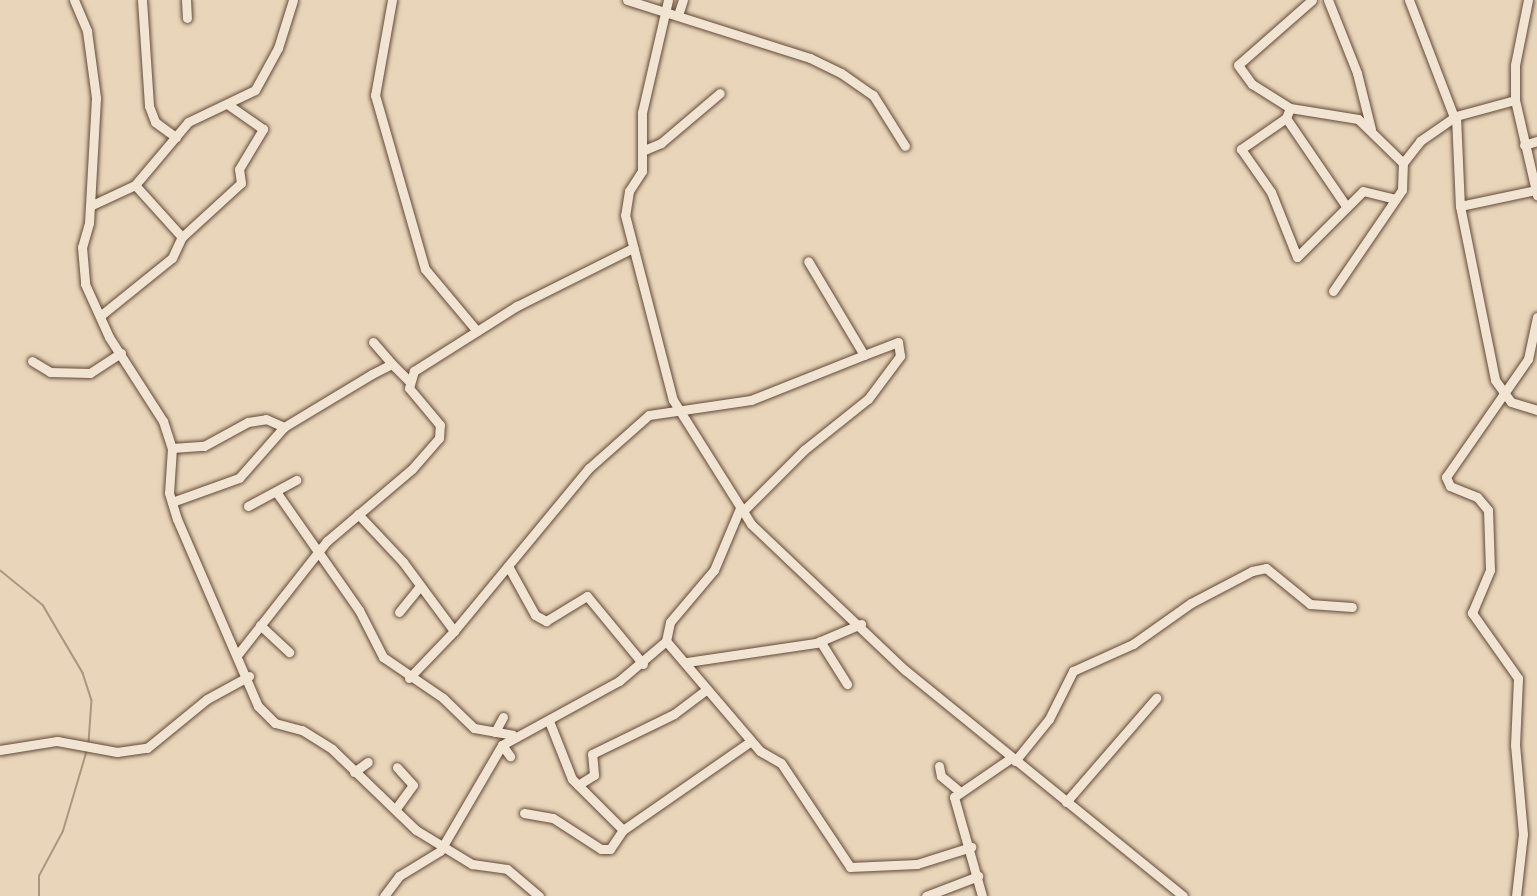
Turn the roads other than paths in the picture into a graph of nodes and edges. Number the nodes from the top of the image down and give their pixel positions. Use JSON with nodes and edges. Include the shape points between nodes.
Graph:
{"nodes":[{"id":1,"x":74,"y":0,"type":"edge"},
{"id":2,"x":142,"y":0,"type":"edge"},
{"id":3,"x":186,"y":0,"type":"edge"},
{"id":4,"x":293,"y":0,"type":"edge"},
{"id":5,"x":392,"y":0,"type":"edge"},
{"id":6,"x":627,"y":0,"type":"edge"},
{"id":7,"x":668,"y":0,"type":"edge"},
{"id":8,"x":683,"y":0,"type":"edge"},
{"id":9,"x":1312,"y":0,"type":"edge"},
{"id":10,"x":1328,"y":0,"type":"edge"},
{"id":11,"x":1408,"y":0,"type":"edge"},
{"id":12,"x":1528,"y":0,"type":"edge"},
{"id":13,"x":666,"y":11,"type":"junction"},
{"id":14,"x":678,"y":15,"type":"junction"},
{"id":15,"x":187,"y":18,"type":"dead end"},
{"id":16,"x":720,"y":93,"type":"dead end"},
{"id":17,"x":1515,"y":100,"type":"junction"},
{"id":18,"x":230,"y":106,"type":"junction"},
{"id":19,"x":1290,"y":108,"type":"junction"},
{"id":20,"x":1455,"y":117,"type":"junction"},
{"id":21,"x":1286,"y":118,"type":"junction"},
{"id":22,"x":1371,"y":129,"type":"junction"},
{"id":23,"x":176,"y":137,"type":"junction"},
{"id":24,"x":1537,"y":141,"type":"edge"},
{"id":25,"x":1524,"y":145,"type":"junction"},
{"id":26,"x":905,"y":146,"type":"dead end"},
{"id":27,"x":642,"y":151,"type":"junction"},
{"id":28,"x":1402,"y":163,"type":"junction"},
{"id":29,"x":135,"y":185,"type":"junction"},
{"id":30,"x":1537,"y":192,"type":"edge"},
{"id":31,"x":1395,"y":199,"type":"junction"},
{"id":32,"x":90,"y":206,"type":"junction"},
{"id":33,"x":1346,"y":206,"type":"junction"},
{"id":34,"x":1460,"y":206,"type":"junction"},
{"id":35,"x":182,"y":237,"type":"junction"},
{"id":36,"x":633,"y":248,"type":"junction"},
{"id":37,"x":808,"y":261,"type":"dead end"},
{"id":38,"x":1333,"y":291,"type":"dead end"},
{"id":39,"x":100,"y":316,"type":"junction"},
{"id":40,"x":1537,"y":317,"type":"edge"},
{"id":41,"x":477,"y":331,"type":"junction"},
{"id":42,"x":373,"y":342,"type":"dead end"},
{"id":43,"x":121,"y":353,"type":"junction"},
{"id":44,"x":864,"y":355,"type":"junction"},
{"id":45,"x":32,"y":361,"type":"dead end"},
{"id":46,"x":392,"y":364,"type":"junction"},
{"id":47,"x":408,"y":380,"type":"junction"},
{"id":48,"x":1503,"y":397,"type":"junction"},
{"id":49,"x":679,"y":410,"type":"junction"},
{"id":50,"x":1537,"y":410,"type":"edge"},
{"id":51,"x":284,"y":427,"type":"junction"},
{"id":52,"x":172,"y":448,"type":"junction"},
{"id":53,"x":296,"y":480,"type":"dead end"},
{"id":54,"x":277,"y":494,"type":"junction"},
{"id":55,"x":172,"y":502,"type":"junction"},
{"id":56,"x":248,"y":506,"type":"dead end"},
{"id":57,"x":741,"y":510,"type":"junction"},
{"id":58,"x":358,"y":514,"type":"junction"},
{"id":59,"x":318,"y":555,"type":"junction"},
{"id":60,"x":508,"y":566,"type":"junction"},
{"id":61,"x":420,"y":586,"type":"junction"},
{"id":62,"x":1352,"y":607,"type":"dead end"},
{"id":63,"x":399,"y":612,"type":"dead end"},
{"id":64,"x":861,"y":624,"type":"junction"},
{"id":65,"x":260,"y":625,"type":"junction"},
{"id":66,"x":454,"y":631,"type":"junction"},
{"id":67,"x":666,"y":641,"type":"junction"},
{"id":68,"x":820,"y":641,"type":"junction"},
{"id":69,"x":289,"y":652,"type":"dead end"},
{"id":70,"x":238,"y":654,"type":"junction"},
{"id":71,"x":687,"y":662,"type":"junction"},
{"id":72,"x":643,"y":664,"type":"junction"},
{"id":73,"x":249,"y":676,"type":"junction"},
{"id":74,"x":409,"y":678,"type":"junction"},
{"id":75,"x":847,"y":684,"type":"dead end"},
{"id":76,"x":706,"y":690,"type":"junction"},
{"id":77,"x":1156,"y":698,"type":"dead end"},
{"id":78,"x":480,"y":717,"type":"dead end"},
{"id":79,"x":504,"y":717,"type":"dead end"},
{"id":80,"x":549,"y":721,"type":"junction"},
{"id":81,"x":479,"y":729,"type":"junction"},
{"id":82,"x":495,"y":732,"type":"junction"},
{"id":83,"x":512,"y":735,"type":"junction"},
{"id":84,"x":751,"y":741,"type":"junction"},
{"id":85,"x":502,"y":745,"type":"junction"},
{"id":86,"x":0,"y":750,"type":"edge"},
{"id":87,"x":510,"y":756,"type":"dead end"},
{"id":88,"x":1013,"y":759,"type":"junction"},
{"id":89,"x":368,"y":762,"type":"dead end"},
{"id":90,"x":939,"y":766,"type":"dead end"},
{"id":91,"x":397,"y":767,"type":"dead end"},
{"id":92,"x":354,"y":772,"type":"junction"},
{"id":93,"x":578,"y":786,"type":"junction"},
{"id":94,"x":960,"y":792,"type":"junction"},
{"id":95,"x":1066,"y":802,"type":"junction"},
{"id":96,"x":397,"y":807,"type":"junction"},
{"id":97,"x":524,"y":813,"type":"dead end"},
{"id":98,"x":623,"y":830,"type":"junction"},
{"id":99,"x":442,"y":844,"type":"junction"},
{"id":100,"x":971,"y":847,"type":"junction"},
{"id":101,"x":978,"y":876,"type":"junction"},
{"id":102,"x":1177,"y":894,"type":"edge"},
{"id":103,"x":384,"y":896,"type":"edge"},
{"id":104,"x":539,"y":896,"type":"edge"},
{"id":105,"x":926,"y":896,"type":"edge"},
{"id":106,"x":982,"y":896,"type":"edge"},
{"id":107,"x":1516,"y":896,"type":"edge"}],
"edges":[{"from":1,"to":32,"type":"street","via":[[87,31],[96,98]]},
{"from":2,"to":23,"type":"street","via":[[149,106],[155,122]]},
{"from":3,"to":15,"type":"street"},
{"from":4,"to":18,"type":"street","via":[[278,48],[255,90]]},
{"from":5,"to":41,"type":"street","via":[[375,95],[425,269]]},
{"from":6,"to":13,"type":"street"},
{"from":7,"to":13,"type":"street"},
{"from":8,"to":14,"type":"street"},
{"from":9,"to":19,"type":"street","via":[[1238,65],[1252,84]]},
{"from":10,"to":22,"type":"street","via":[[1358,73]]},
{"from":11,"to":20,"type":"street"},
{"from":12,"to":17,"type":"street","via":[[1515,65]]},
{"from":13,"to":14,"type":"street"},
{"from":13,"to":27,"type":"street","via":[[642,113]]},
{"from":14,"to":26,"type":"street","via":[[810,58],[857,82],[873,94]]},
{"from":16,"to":27,"type":"street","via":[[661,143]]},
{"from":17,"to":20,"type":"street"},
{"from":17,"to":25,"type":"street"},
{"from":18,"to":23,"type":"street","via":[[204,113]]},
{"from":18,"to":35,"type":"street","via":[[263,129],[239,169],[241,183]]},
{"from":19,"to":21,"type":"street"},
{"from":19,"to":22,"type":"street","via":[[1358,119]]},
{"from":20,"to":28,"type":"street","via":[[1420,141]]},
{"from":20,"to":34,"type":"street"},
{"from":21,"to":33,"type":"street"},
{"from":21,"to":33,"type":"street","via":[[1241,149],[1271,192],[1297,257]]},
{"from":22,"to":28,"type":"street"},
{"from":23,"to":29,"type":"street"},
{"from":24,"to":25,"type":"street"},
{"from":25,"to":30,"type":"street"},
{"from":27,"to":36,"type":"street","via":[[642,171],[625,201]]},
{"from":28,"to":31,"type":"street","via":[[1403,186]]},
{"from":29,"to":32,"type":"street"},
{"from":29,"to":35,"type":"street"},
{"from":30,"to":34,"type":"street"},
{"from":31,"to":33,"type":"street","via":[[1363,191]]},
{"from":31,"to":38,"type":"street"},
{"from":32,"to":39,"type":"street","via":[[82,247],[85,284]]},
{"from":34,"to":48,"type":"street","via":[[1492,370]]},
{"from":35,"to":39,"type":"street","via":[[172,258]]},
{"from":36,"to":41,"type":"street"},
{"from":36,"to":49,"type":"street","via":[[666,381]]},
{"from":37,"to":44,"type":"street"},
{"from":39,"to":43,"type":"street"},
{"from":40,"to":48,"type":"street","via":[[1528,359]]},
{"from":41,"to":47,"type":"street"},
{"from":42,"to":46,"type":"street"},
{"from":43,"to":45,"type":"street","via":[[90,374],[50,372]]},
{"from":43,"to":52,"type":"street","via":[[163,421]]},
{"from":44,"to":49,"type":"street","via":[[751,400]]},
{"from":44,"to":57,"type":"street","via":[[898,342],[900,356],[868,399],[804,450]]},
{"from":46,"to":47,"type":"street"},
{"from":46,"to":51,"type":"street"},
{"from":47,"to":58,"type":"street","via":[[440,425],[439,438],[412,469]]},
{"from":48,"to":50,"type":"street"},
{"from":48,"to":107,"type":"street","via":[[1446,477],[1450,486],[1477,497],[1488,510],[1490,570],[1472,613],[1518,678],[1515,745],[1523,834]]},
{"from":49,"to":57,"type":"street"},
{"from":49,"to":60,"type":"street","via":[[649,414],[626,430]]},
{"from":51,"to":52,"type":"street","via":[[266,419],[248,422],[204,446]]},
{"from":51,"to":55,"type":"street","via":[[238,478]]},
{"from":52,"to":55,"type":"street"},
{"from":53,"to":54,"type":"street"},
{"from":54,"to":56,"type":"street"},
{"from":54,"to":59,"type":"street"},
{"from":55,"to":70,"type":"street","via":[[216,591],[225,638]]},
{"from":57,"to":64,"type":"street"},
{"from":57,"to":67,"type":"street","via":[[714,570],[670,622]]},
{"from":58,"to":59,"type":"street"},
{"from":58,"to":61,"type":"street"},
{"from":59,"to":65,"type":"street"},
{"from":59,"to":74,"type":"street","via":[[359,610],[383,657]]},
{"from":60,"to":66,"type":"street"},
{"from":60,"to":72,"type":"street","via":[[535,615],[546,621],[587,596]]},
{"from":61,"to":63,"type":"street"},
{"from":61,"to":66,"type":"street"},
{"from":62,"to":88,"type":"street","via":[[1310,604],[1266,568],[1252,571],[1191,603],[1133,644],[1073,671],[1049,719]]},
{"from":64,"to":68,"type":"street"},
{"from":64,"to":88,"type":"street","via":[[905,670]]},
{"from":65,"to":69,"type":"street"},
{"from":65,"to":70,"type":"street"},
{"from":66,"to":74,"type":"street"},
{"from":67,"to":71,"type":"street"},
{"from":67,"to":72,"type":"street"},
{"from":68,"to":71,"type":"street"},
{"from":68,"to":75,"type":"street"},
{"from":70,"to":73,"type":"street"},
{"from":71,"to":76,"type":"street"},
{"from":72,"to":80,"type":"street"},
{"from":73,"to":86,"type":"street","via":[[207,699],[147,747],[117,752],[57,741]]},
{"from":73,"to":92,"type":"street","via":[[258,706],[275,723],[322,741]]},
{"from":74,"to":81,"type":"street"},
{"from":76,"to":84,"type":"street"},
{"from":76,"to":93,"type":"street","via":[[674,714],[592,754],[594,775]]},
{"from":77,"to":95,"type":"street"},
{"from":78,"to":81,"type":"street"},
{"from":79,"to":82,"type":"street"},
{"from":80,"to":83,"type":"street"},
{"from":80,"to":93,"type":"street"},
{"from":81,"to":82,"type":"street"},
{"from":82,"to":83,"type":"street"},
{"from":83,"to":85,"type":"street"},
{"from":84,"to":98,"type":"street"},
{"from":84,"to":100,"type":"street","via":[[781,763],[850,867],[917,864]]},
{"from":85,"to":87,"type":"street"},
{"from":85,"to":99,"type":"street"},
{"from":88,"to":94,"type":"street"},
{"from":88,"to":95,"type":"street"},
{"from":89,"to":92,"type":"street"},
{"from":90,"to":94,"type":"street","via":[[941,776]]},
{"from":91,"to":96,"type":"street","via":[[413,785]]},
{"from":92,"to":96,"type":"street"},
{"from":93,"to":98,"type":"street"},
{"from":94,"to":100,"type":"street","via":[[954,801]]},
{"from":95,"to":102,"type":"street"},
{"from":96,"to":99,"type":"street","via":[[416,830]]},
{"from":97,"to":98,"type":"street","via":[[553,818],[601,849],[610,849]]},
{"from":99,"to":103,"type":"street","via":[[423,865],[399,876]]},
{"from":99,"to":104,"type":"street","via":[[472,864],[507,869]]},
{"from":100,"to":101,"type":"street"},
{"from":101,"to":105,"type":"street"},
{"from":101,"to":106,"type":"street"}]}
